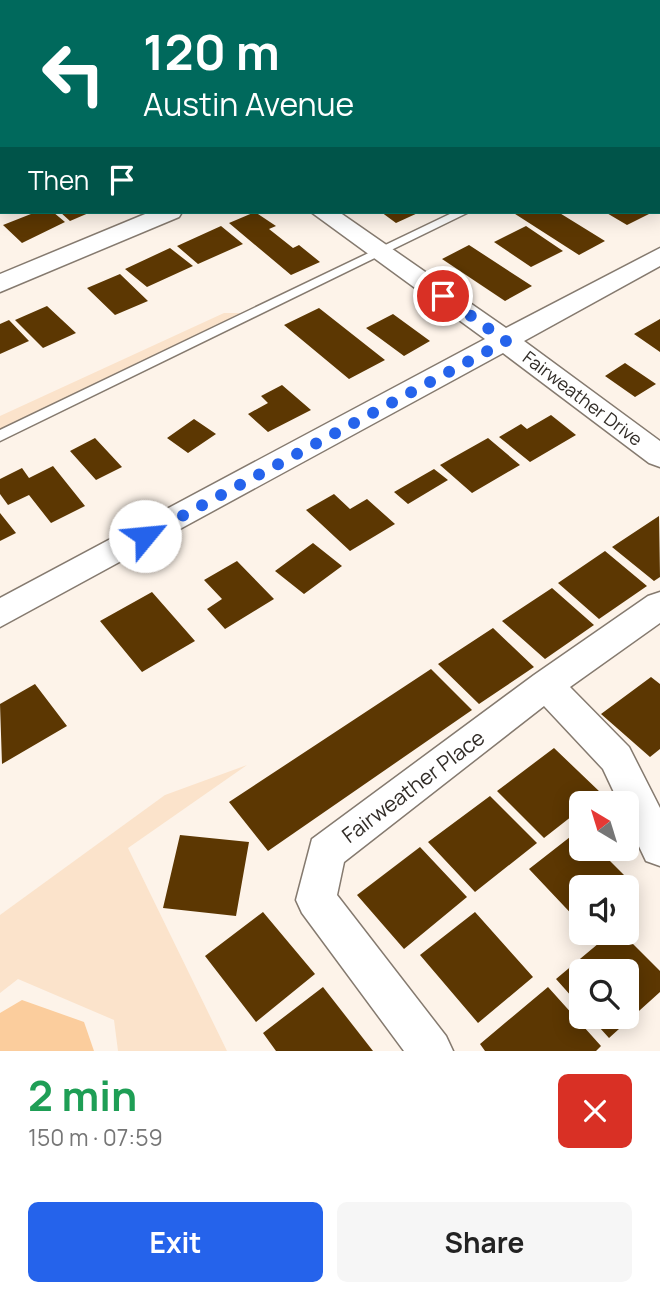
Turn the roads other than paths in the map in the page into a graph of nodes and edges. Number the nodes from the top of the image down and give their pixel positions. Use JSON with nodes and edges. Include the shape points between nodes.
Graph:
{"nodes":[{"id":1,"x":165,"y":214,"type":"edge"},
{"id":2,"x":326,"y":214,"type":"edge"},
{"id":3,"x":459,"y":214,"type":"edge"},
{"id":4,"x":380,"y":252,"type":"junction"},
{"id":5,"x":660,"y":256,"type":"edge"},
{"id":6,"x":0,"y":284,"type":"edge"},
{"id":7,"x":506,"y":341,"type":"junction"},
{"id":8,"x":0,"y":436,"type":"edge"},
{"id":9,"x":660,"y":456,"type":"edge"},
{"id":10,"x":660,"y":605,"type":"edge"},
{"id":11,"x":0,"y":614,"type":"edge"},
{"id":12,"x":546,"y":685,"type":"junction"},
{"id":13,"x":660,"y":848,"type":"edge"},
{"id":14,"x":431,"y":1051,"type":"edge"}],
"edges":[{"from":1,"to":6,"type":"street"},
{"from":2,"to":4,"type":"street","name":"Fairweather Drive"},
{"from":3,"to":4,"type":"lane"},
{"from":4,"to":7,"type":"street","name":"Fairweather Drive"},
{"from":4,"to":8,"type":"lane"},
{"from":5,"to":7,"type":"street"},
{"from":7,"to":9,"type":"street","name":"Fairweather Drive"},
{"from":7,"to":11,"type":"street"},
{"from":10,"to":12,"type":"street","name":"Fairweather Place"},
{"from":12,"to":13,"type":"street","via":[[616,758]]},
{"from":12,"to":14,"type":"street","name":"Fairweather Place","via":[[326,852],[316,900]]}]}
